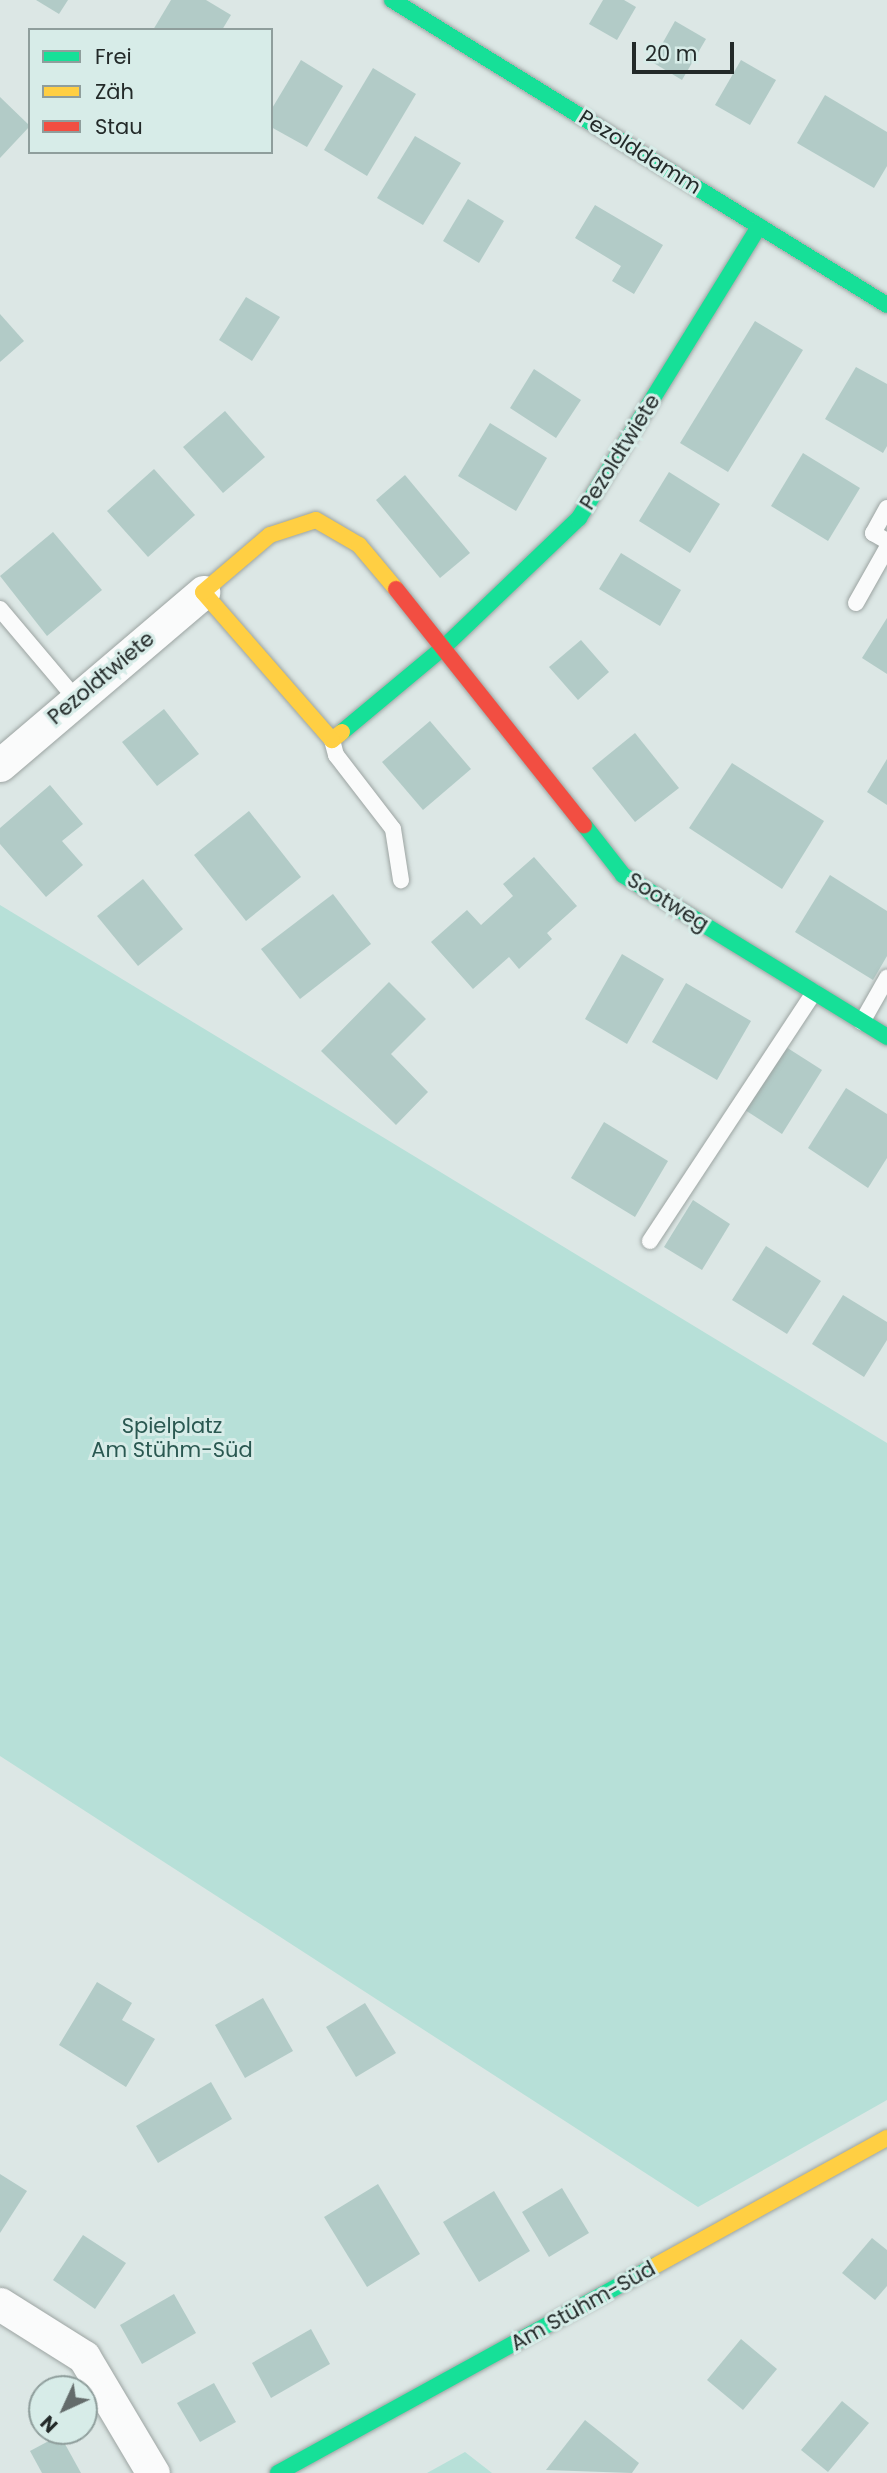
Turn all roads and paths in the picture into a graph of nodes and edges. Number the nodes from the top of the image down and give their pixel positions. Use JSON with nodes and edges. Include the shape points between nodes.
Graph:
{"nodes":[{"id":1,"x":392,"y":0,"type":"edge"},
{"id":2,"x":759,"y":226,"type":"junction"},
{"id":3,"x":887,"y":305,"type":"edge"},
{"id":4,"x":887,"y":508,"type":"edge"},
{"id":5,"x":887,"y":541,"type":"edge"},
{"id":6,"x":887,"y":548,"type":"edge"},
{"id":7,"x":203,"y":592,"type":"junction"},
{"id":8,"x":856,"y":603,"type":"dead end"},
{"id":9,"x":0,"y":609,"type":"edge"},
{"id":10,"x":444,"y":647,"type":"junction"},
{"id":11,"x":76,"y":699,"type":"junction"},
{"id":12,"x":332,"y":740,"type":"junction"},
{"id":13,"x":0,"y":765,"type":"edge"},
{"id":14,"x":401,"y":880,"type":"dead end"},
{"id":15,"x":887,"y":978,"type":"edge"},
{"id":16,"x":814,"y":992,"type":"junction"},
{"id":17,"x":862,"y":1022,"type":"junction"},
{"id":18,"x":887,"y":1037,"type":"edge"},
{"id":19,"x":650,"y":1241,"type":"dead end"},
{"id":20,"x":887,"y":2137,"type":"edge"},
{"id":21,"x":0,"y":2304,"type":"edge"},
{"id":22,"x":153,"y":2473,"type":"edge"},
{"id":23,"x":278,"y":2473,"type":"edge"}],
"edges":[{"from":1,"to":2,"type":"street","name":"Pezolddamm"},
{"from":2,"to":3,"type":"street","name":"Pezolddamm"},
{"from":2,"to":10,"type":"street","name":"Pezoldtwiete","via":[[579,518]]},
{"from":4,"to":5,"type":"lane","via":[[873,533]]},
{"from":6,"to":8,"type":"lane"},
{"from":7,"to":10,"type":"street","name":"Pezoldtwiete","via":[[270,534],[316,520],[359,545]]},
{"from":7,"to":11,"type":"street","name":"Pezoldtwiete"},
{"from":7,"to":12,"type":"street"},
{"from":9,"to":11,"type":"lane"},
{"from":10,"to":12,"type":"street","name":"Pezoldtwiete"},
{"from":10,"to":16,"type":"street","name":"Sootweg","via":[[622,875]]},
{"from":11,"to":13,"type":"street","name":"Pezoldtwiete"},
{"from":12,"to":14,"type":"lane","via":[[336,755],[393,829]]},
{"from":15,"to":17,"type":"lane"},
{"from":16,"to":17,"type":"street","name":"Sootweg"},
{"from":16,"to":19,"type":"lane"},
{"from":17,"to":18,"type":"street","name":"Sootweg"},
{"from":20,"to":23,"type":"street","name":"Am Stühm-Süd"},
{"from":21,"to":22,"type":"street","via":[[84,2357]]}]}
